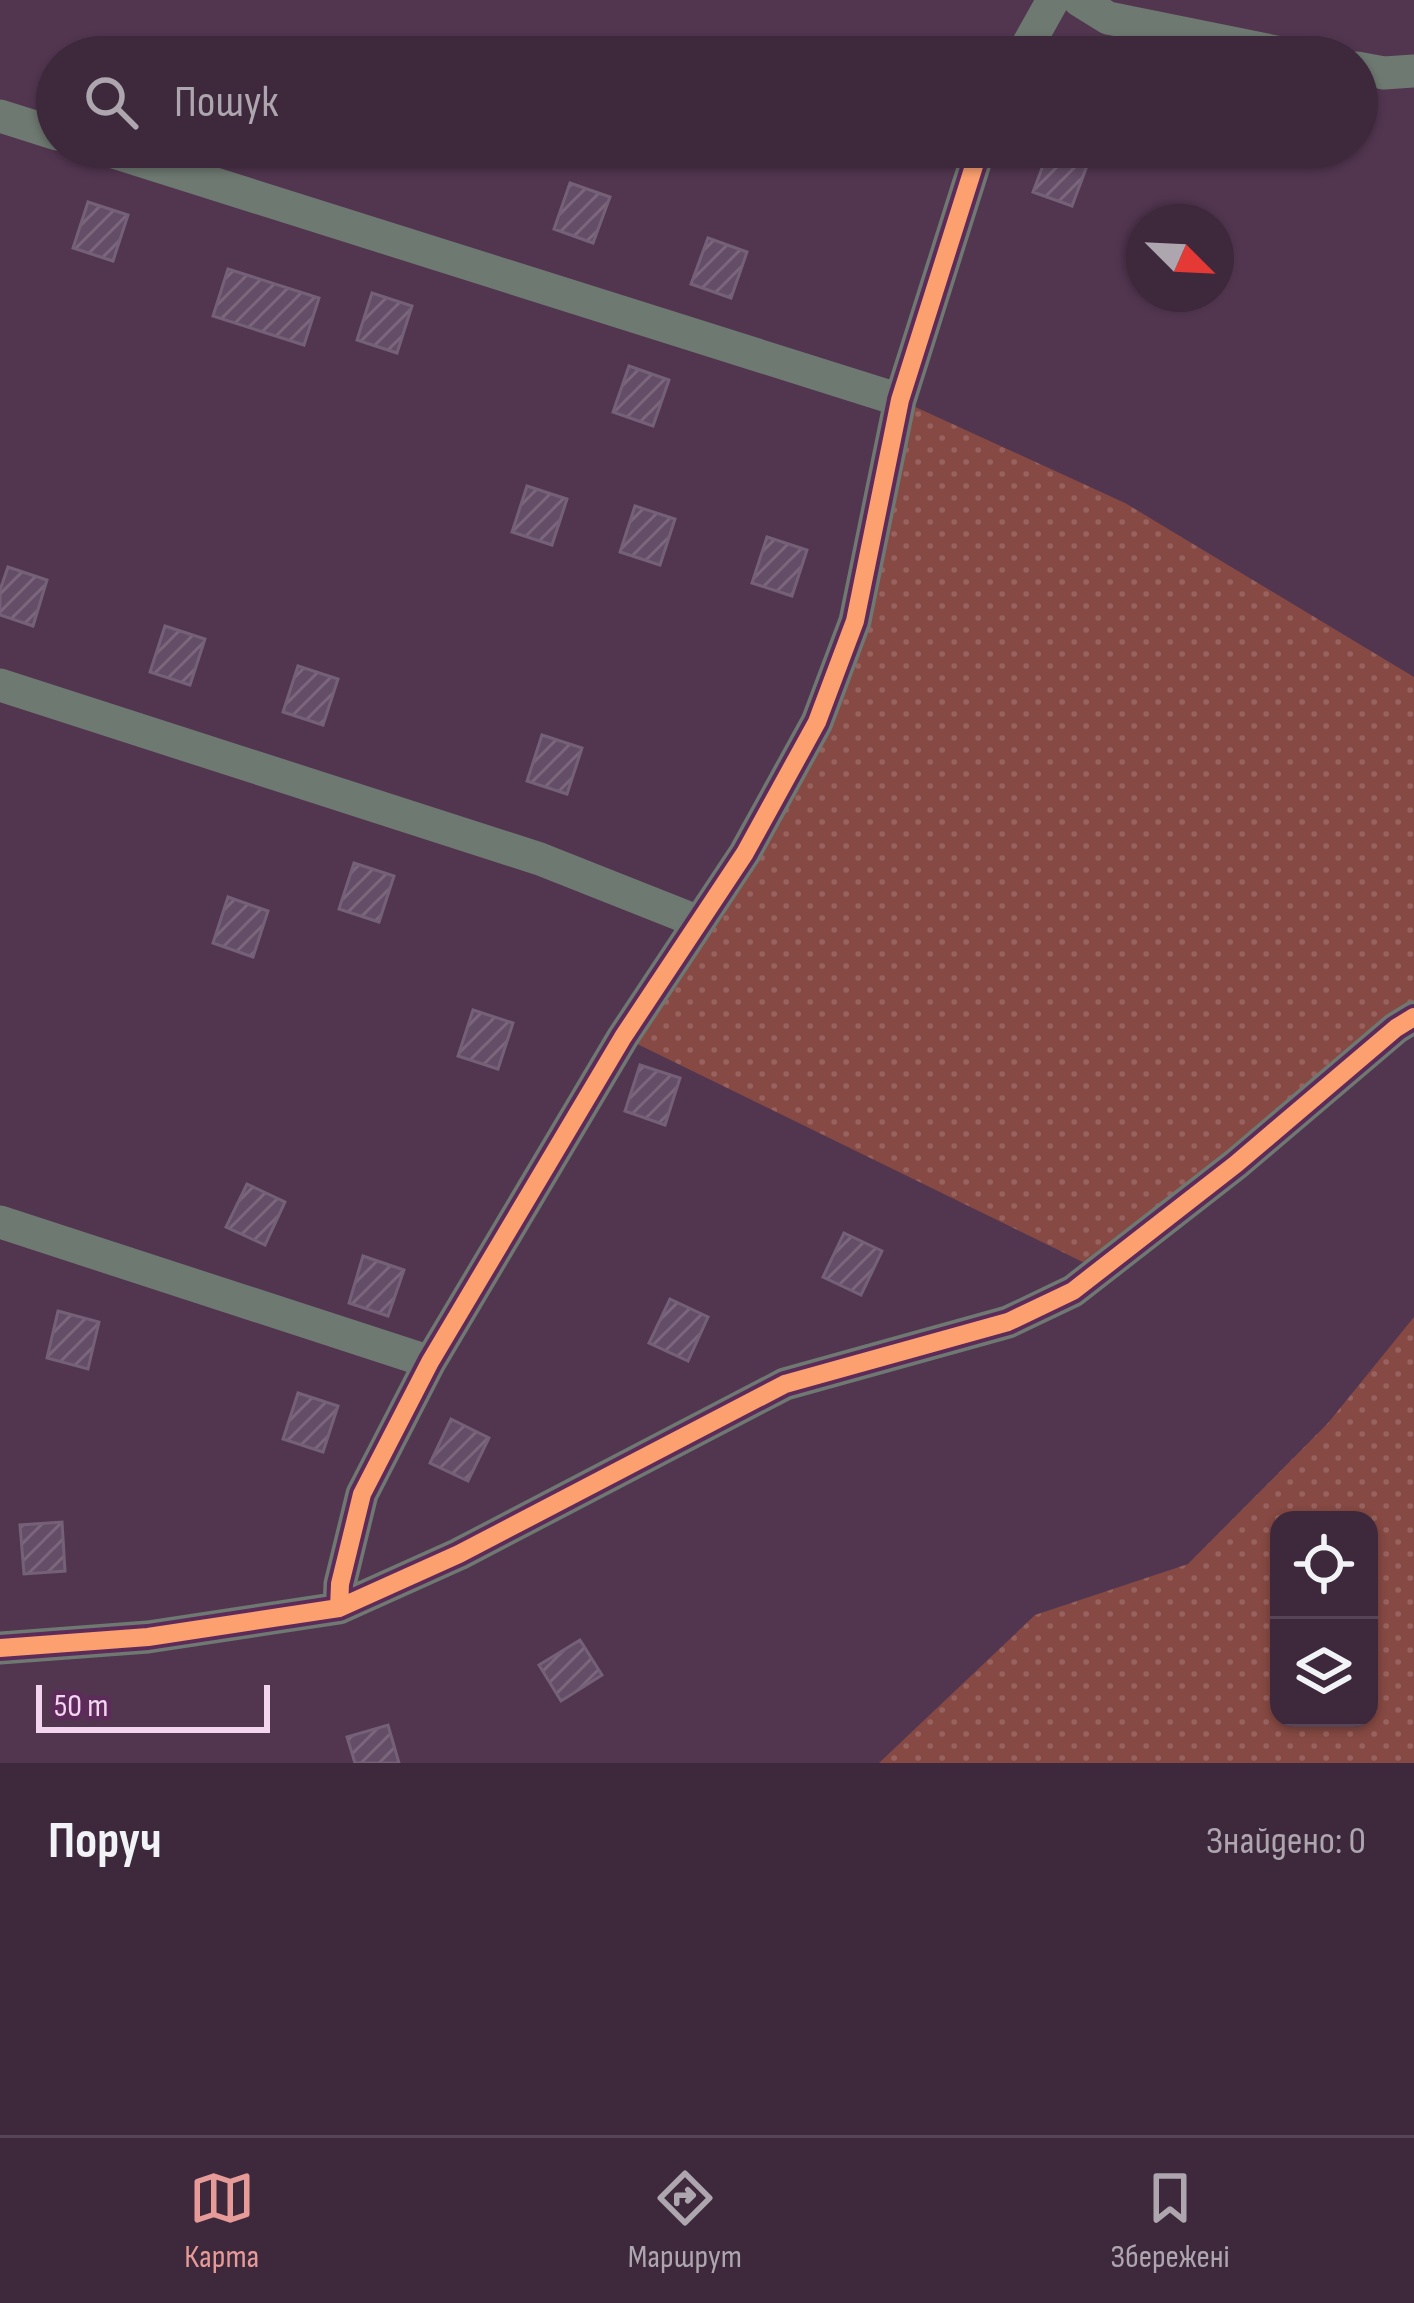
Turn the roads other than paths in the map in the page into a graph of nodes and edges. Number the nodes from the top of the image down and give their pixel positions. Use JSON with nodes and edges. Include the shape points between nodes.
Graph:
{"nodes":[{"id":1,"x":1053,"y":0,"type":"edge"},
{"id":2,"x":1079,"y":0,"type":"edge"},
{"id":3,"x":1033,"y":36,"type":"edge"},
{"id":4,"x":1194,"y":36,"type":"edge"},
{"id":5,"x":1414,"y":71,"type":"edge"},
{"id":6,"x":1378,"y":73,"type":"edge"},
{"id":7,"x":0,"y":116,"type":"edge"},
{"id":8,"x":36,"y":127,"type":"edge"},
{"id":9,"x":165,"y":168,"type":"edge"},
{"id":10,"x":973,"y":168,"type":"edge"},
{"id":11,"x":900,"y":400,"type":"junction"},
{"id":12,"x":0,"y":685,"type":"edge"},
{"id":13,"x":699,"y":922,"type":"junction"},
{"id":14,"x":1414,"y":1017,"type":"edge"},
{"id":15,"x":0,"y":1222,"type":"edge"},
{"id":16,"x":430,"y":1362,"type":"junction"},
{"id":17,"x":339,"y":1608,"type":"junction"},
{"id":18,"x":0,"y":1648,"type":"edge"}],
"edges":[{"from":1,"to":3,"type":"street"},
{"from":2,"to":4,"type":"street","via":[[1108,19]]},
{"from":5,"to":6,"type":"street"},
{"from":7,"to":8,"type":"street"},
{"from":9,"to":11,"type":"street"},
{"from":10,"to":11,"type":"street"},
{"from":11,"to":13,"type":"street","via":[[855,621],[817,722]]},
{"from":12,"to":13,"type":"street","via":[[540,860]]},
{"from":13,"to":16,"type":"street"},
{"from":14,"to":17,"type":"street","via":[[1073,1291],[950,1342],[784,1384]]},
{"from":15,"to":16,"type":"street"},
{"from":16,"to":17,"type":"street","via":[[362,1494]]},
{"from":17,"to":18,"type":"street","via":[[148,1637]]}]}
